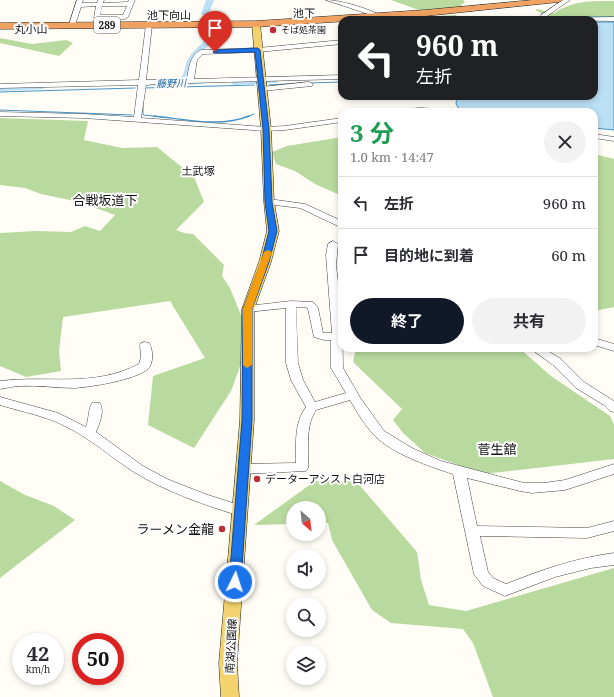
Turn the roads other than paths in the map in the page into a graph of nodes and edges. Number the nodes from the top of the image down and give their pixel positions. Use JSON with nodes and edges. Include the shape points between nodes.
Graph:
{"nodes":[{"id":1,"x":329,"y":0,"type":"edge"},
{"id":2,"x":560,"y":0,"type":"edge"},
{"id":3,"x":567,"y":0,"type":"edge"},
{"id":4,"x":79,"y":2,"type":"edge"},
{"id":5,"x":100,"y":2,"type":"edge"},
{"id":6,"x":131,"y":2,"type":"edge"},
{"id":7,"x":376,"y":16,"type":"edge"},
{"id":8,"x":402,"y":16,"type":"edge"},
{"id":9,"x":543,"y":16,"type":"edge"},
{"id":10,"x":598,"y":19,"type":"edge"},
{"id":11,"x":614,"y":19,"type":"edge"},
{"id":12,"x":338,"y":20,"type":"edge"},
{"id":13,"x":149,"y":24,"type":"junction"},
{"id":14,"x":256,"y":24,"type":"junction"},
{"id":15,"x":72,"y":25,"type":"junction"},
{"id":16,"x":0,"y":26,"type":"edge"},
{"id":17,"x":338,"y":42,"type":"edge"},
{"id":18,"x":258,"y":50,"type":"junction"},
{"id":19,"x":338,"y":77,"type":"edge"},
{"id":20,"x":184,"y":80,"type":"junction"},
{"id":21,"x":262,"y":83,"type":"junction"},
{"id":22,"x":338,"y":83,"type":"edge"},
{"id":23,"x":143,"y":84,"type":"junction"},
{"id":24,"x":0,"y":86,"type":"edge"},
{"id":25,"x":0,"y":114,"type":"edge"},
{"id":26,"x":137,"y":120,"type":"junction"},
{"id":27,"x":338,"y":121,"type":"edge"},
{"id":28,"x":266,"y":129,"type":"junction"},
{"id":29,"x":598,"y":136,"type":"edge"},
{"id":30,"x":614,"y":138,"type":"edge"},
{"id":31,"x":269,"y":202,"type":"junction"},
{"id":32,"x":338,"y":223,"type":"edge"},
{"id":33,"x":333,"y":244,"type":"dead end"},
{"id":34,"x":291,"y":304,"type":"junction"},
{"id":35,"x":248,"y":309,"type":"junction"},
{"id":36,"x":337,"y":336,"type":"junction"},
{"id":37,"x":598,"y":342,"type":"edge"},
{"id":38,"x":145,"y":346,"type":"dead end"},
{"id":39,"x":614,"y":348,"type":"edge"},
{"id":40,"x":541,"y":352,"type":"edge"},
{"id":41,"x":0,"y":385,"type":"edge"},
{"id":42,"x":353,"y":395,"type":"junction"},
{"id":43,"x":0,"y":401,"type":"edge"},
{"id":44,"x":96,"y":406,"type":"dead end"},
{"id":45,"x":312,"y":407,"type":"junction"},
{"id":46,"x":614,"y":408,"type":"edge"},
{"id":47,"x":89,"y":434,"type":"junction"},
{"id":48,"x":242,"y":469,"type":"junction"},
{"id":49,"x":614,"y":469,"type":"edge"},
{"id":50,"x":459,"y":472,"type":"junction"},
{"id":51,"x":240,"y":511,"type":"junction"},
{"id":52,"x":614,"y":526,"type":"edge"},
{"id":53,"x":473,"y":531,"type":"junction"},
{"id":54,"x":614,"y":559,"type":"edge"},
{"id":55,"x":230,"y":697,"type":"edge"}],
"edges":[{"from":1,"to":7,"type":"street"},
{"from":2,"to":8,"type":"highway","number":"289"},
{"from":3,"to":9,"type":"street"},
{"from":4,"to":5,"type":"street"},
{"from":4,"to":15,"type":"street"},
{"from":5,"to":6,"type":"street"},
{"from":5,"to":6,"type":"street","via":[[96,17],[125,17]]},
{"from":10,"to":11,"type":"street"},
{"from":12,"to":14,"type":"highway","number":"289"},
{"from":13,"to":14,"type":"highway","number":"289"},
{"from":13,"to":15,"type":"highway","number":"289"},
{"from":13,"to":23,"type":"street"},
{"from":14,"to":18,"type":"main road","name":"南湖公園線"},
{"from":15,"to":16,"type":"highway","number":"289"},
{"from":17,"to":18,"type":"street"},
{"from":18,"to":20,"type":"street","via":[[201,52]]},
{"from":18,"to":21,"type":"main road","name":"南湖公園線"},
{"from":19,"to":21,"type":"street"},
{"from":20,"to":21,"type":"street"},
{"from":20,"to":23,"type":"street"},
{"from":21,"to":22,"type":"street","via":[[282,88]]},
{"from":21,"to":28,"type":"main road","name":"南湖公園線"},
{"from":23,"to":24,"type":"street"},
{"from":23,"to":26,"type":"street"},
{"from":25,"to":26,"type":"street"},
{"from":26,"to":28,"type":"street"},
{"from":27,"to":28,"type":"street"},
{"from":28,"to":31,"type":"main road","name":"南湖公園線"},
{"from":29,"to":30,"type":"street"},
{"from":31,"to":32,"type":"street","via":[[302,206]]},
{"from":31,"to":35,"type":"main road","name":"南湖公園線","via":[[273,231]]},
{"from":33,"to":36,"type":"street","via":[[331,265]]},
{"from":34,"to":35,"type":"street"},
{"from":34,"to":36,"type":"street","via":[[309,304],[318,335]]},
{"from":34,"to":45,"type":"street","via":[[292,363],[297,380]]},
{"from":35,"to":48,"type":"main road","name":"南湖公園線","via":[[247,420]]},
{"from":36,"to":42,"type":"street","via":[[337,367]]},
{"from":37,"to":39,"type":"street"},
{"from":38,"to":41,"type":"street","via":[[147,357],[144,366],[129,374],[91,383],[22,382]]},
{"from":40,"to":46,"type":"street","via":[[557,362],[580,385]]},
{"from":42,"to":45,"type":"street"},
{"from":42,"to":50,"type":"street","via":[[378,433],[409,451]]},
{"from":43,"to":47,"type":"street","via":[[62,419]]},
{"from":44,"to":47,"type":"street","via":[[95,420]]},
{"from":45,"to":48,"type":"street","via":[[304,419],[302,468]]},
{"from":47,"to":51,"type":"street","via":[[166,484],[195,497]]},
{"from":48,"to":51,"type":"main road","name":"南湖公園線"},
{"from":49,"to":50,"type":"street","via":[[562,486],[530,488]]},
{"from":50,"to":53,"type":"street"},
{"from":51,"to":55,"type":"main road","name":"南湖公園線","via":[[228,663]]},
{"from":52,"to":53,"type":"street","via":[[587,533]]},
{"from":53,"to":54,"type":"street","via":[[481,574],[488,582],[505,590],[553,572]]}]}
